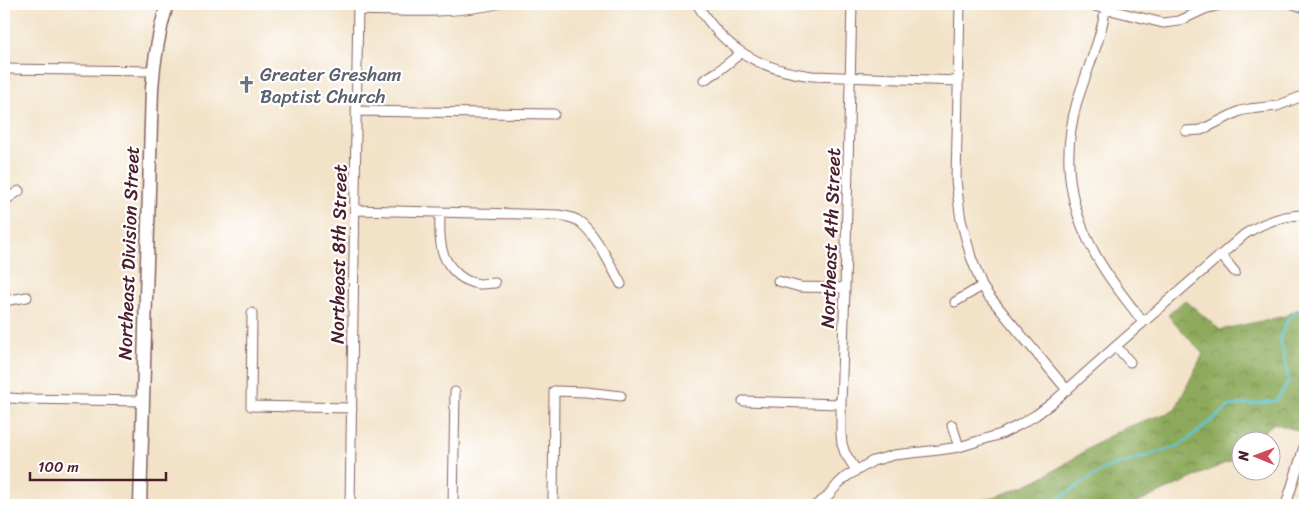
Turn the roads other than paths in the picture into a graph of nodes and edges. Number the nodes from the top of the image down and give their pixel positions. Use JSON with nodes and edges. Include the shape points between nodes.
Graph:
{"nodes":[{"id":1,"x":167,"y":4,"type":"edge"},
{"id":2,"x":497,"y":4,"type":"edge"},
{"id":3,"x":852,"y":4,"type":"edge"},
{"id":4,"x":960,"y":4,"type":"edge"},
{"id":5,"x":1086,"y":4,"type":"edge"},
{"id":6,"x":1223,"y":4,"type":"edge"},
{"id":7,"x":1293,"y":4,"type":"edge"},
{"id":8,"x":702,"y":6,"type":"edge"},
{"id":9,"x":1106,"y":6,"type":"edge"},
{"id":10,"x":358,"y":7,"type":"edge"},
{"id":11,"x":1305,"y":8,"type":"edge"},
{"id":12,"x":741,"y":53,"type":"junction"},
{"id":13,"x":4,"y":69,"type":"edge"},
{"id":14,"x":153,"y":71,"type":"junction"},
{"id":15,"x":851,"y":78,"type":"junction"},
{"id":16,"x":704,"y":80,"type":"dead end"},
{"id":17,"x":958,"y":81,"type":"junction"},
{"id":18,"x":1305,"y":95,"type":"edge"},
{"id":19,"x":356,"y":111,"type":"junction"},
{"id":20,"x":554,"y":114,"type":"dead end"},
{"id":21,"x":1186,"y":131,"type":"dead end"},
{"id":22,"x":19,"y":191,"type":"dead end"},
{"id":23,"x":4,"y":200,"type":"edge"},
{"id":24,"x":355,"y":210,"type":"junction"},
{"id":25,"x":440,"y":212,"type":"junction"},
{"id":26,"x":1305,"y":215,"type":"edge"},
{"id":27,"x":1221,"y":255,"type":"junction"},
{"id":28,"x":1235,"y":272,"type":"dead end"},
{"id":29,"x":778,"y":281,"type":"dead end"},
{"id":30,"x":495,"y":283,"type":"dead end"},
{"id":31,"x":621,"y":284,"type":"dead end"},
{"id":32,"x":982,"y":286,"type":"junction"},
{"id":33,"x":845,"y":288,"type":"junction"},
{"id":34,"x":27,"y":296,"type":"dead end"},
{"id":35,"x":4,"y":300,"type":"edge"},
{"id":36,"x":955,"y":302,"type":"dead end"},
{"id":37,"x":252,"y":313,"type":"dead end"},
{"id":38,"x":1143,"y":322,"type":"junction"},
{"id":39,"x":1116,"y":346,"type":"junction"},
{"id":40,"x":1130,"y":362,"type":"dead end"},
{"id":41,"x":1067,"y":390,"type":"junction"},
{"id":42,"x":455,"y":392,"type":"dead end"},
{"id":43,"x":4,"y":396,"type":"edge"},
{"id":44,"x":621,"y":396,"type":"dead end"},
{"id":45,"x":142,"y":401,"type":"junction"},
{"id":46,"x":744,"y":401,"type":"dead end"},
{"id":47,"x":840,"y":404,"type":"junction"},
{"id":48,"x":352,"y":408,"type":"junction"},
{"id":49,"x":952,"y":425,"type":"dead end"},
{"id":50,"x":1305,"y":444,"type":"edge"},
{"id":51,"x":959,"y":447,"type":"junction"},
{"id":52,"x":856,"y":470,"type":"junction"},
{"id":53,"x":140,"y":505,"type":"edge"},
{"id":54,"x":350,"y":505,"type":"edge"},
{"id":55,"x":453,"y":505,"type":"edge"},
{"id":56,"x":553,"y":505,"type":"edge"},
{"id":57,"x":816,"y":505,"type":"edge"},
{"id":58,"x":1286,"y":505,"type":"edge"}],
"edges":[{"from":1,"to":14,"type":"street","name":"Northeast Division Street"},
{"from":2,"to":10,"type":"street","via":[[435,11]]},
{"from":3,"to":15,"type":"street","name":"Northeast 4th Street"},
{"from":4,"to":17,"type":"street"},
{"from":5,"to":9,"type":"street"},
{"from":6,"to":9,"type":"street","via":[[1179,21],[1163,23]]},
{"from":7,"to":11,"type":"street"},
{"from":8,"to":12,"type":"street","via":[[724,38]]},
{"from":9,"to":38,"type":"street","via":[[1071,126],[1070,181],[1080,221],[1093,250]]},
{"from":10,"to":19,"type":"street","name":"Northeast 8th Street"},
{"from":12,"to":15,"type":"street","via":[[760,63],[800,74]]},
{"from":12,"to":16,"type":"street"},
{"from":13,"to":14,"type":"street"},
{"from":14,"to":45,"type":"street","name":"Northeast Division Street"},
{"from":15,"to":17,"type":"street"},
{"from":15,"to":33,"type":"street","name":"Northeast 4th Street"},
{"from":17,"to":32,"type":"street","via":[[956,180],[959,206],[967,245]]},
{"from":18,"to":21,"type":"street","via":[[1278,106],[1240,111],[1201,130]]},
{"from":19,"to":20,"type":"street"},
{"from":19,"to":24,"type":"street","name":"Northeast 8th Street"},
{"from":22,"to":23,"type":"street"},
{"from":24,"to":25,"type":"street"},
{"from":24,"to":48,"type":"street","name":"Northeast 8th Street"},
{"from":25,"to":30,"type":"street","via":[[440,243],[449,266],[478,284]]},
{"from":25,"to":31,"type":"street","via":[[568,216],[593,236]]},
{"from":26,"to":27,"type":"street","via":[[1263,223]]},
{"from":27,"to":28,"type":"street"},
{"from":27,"to":38,"type":"street"},
{"from":29,"to":33,"type":"street","via":[[800,287]]},
{"from":32,"to":36,"type":"street"},
{"from":32,"to":41,"type":"street"},
{"from":33,"to":47,"type":"street","name":"Northeast 4th Street"},
{"from":34,"to":35,"type":"street"},
{"from":37,"to":48,"type":"street","via":[[251,406]]},
{"from":38,"to":39,"type":"street"},
{"from":39,"to":40,"type":"street"},
{"from":39,"to":41,"type":"street"},
{"from":41,"to":51,"type":"street","via":[[1019,425]]},
{"from":42,"to":55,"type":"street"},
{"from":43,"to":45,"type":"street"},
{"from":44,"to":56,"type":"street","via":[[554,391]]},
{"from":45,"to":53,"type":"street","name":"Northeast Division Street"},
{"from":46,"to":47,"type":"street"},
{"from":47,"to":52,"type":"street","name":"Northeast 4th Street","via":[[842,444]]},
{"from":48,"to":54,"type":"street","name":"Northeast 8th Street"},
{"from":49,"to":51,"type":"street"},
{"from":50,"to":58,"type":"street"},
{"from":51,"to":52,"type":"street","via":[[894,455]]},
{"from":52,"to":57,"type":"street"}]}
